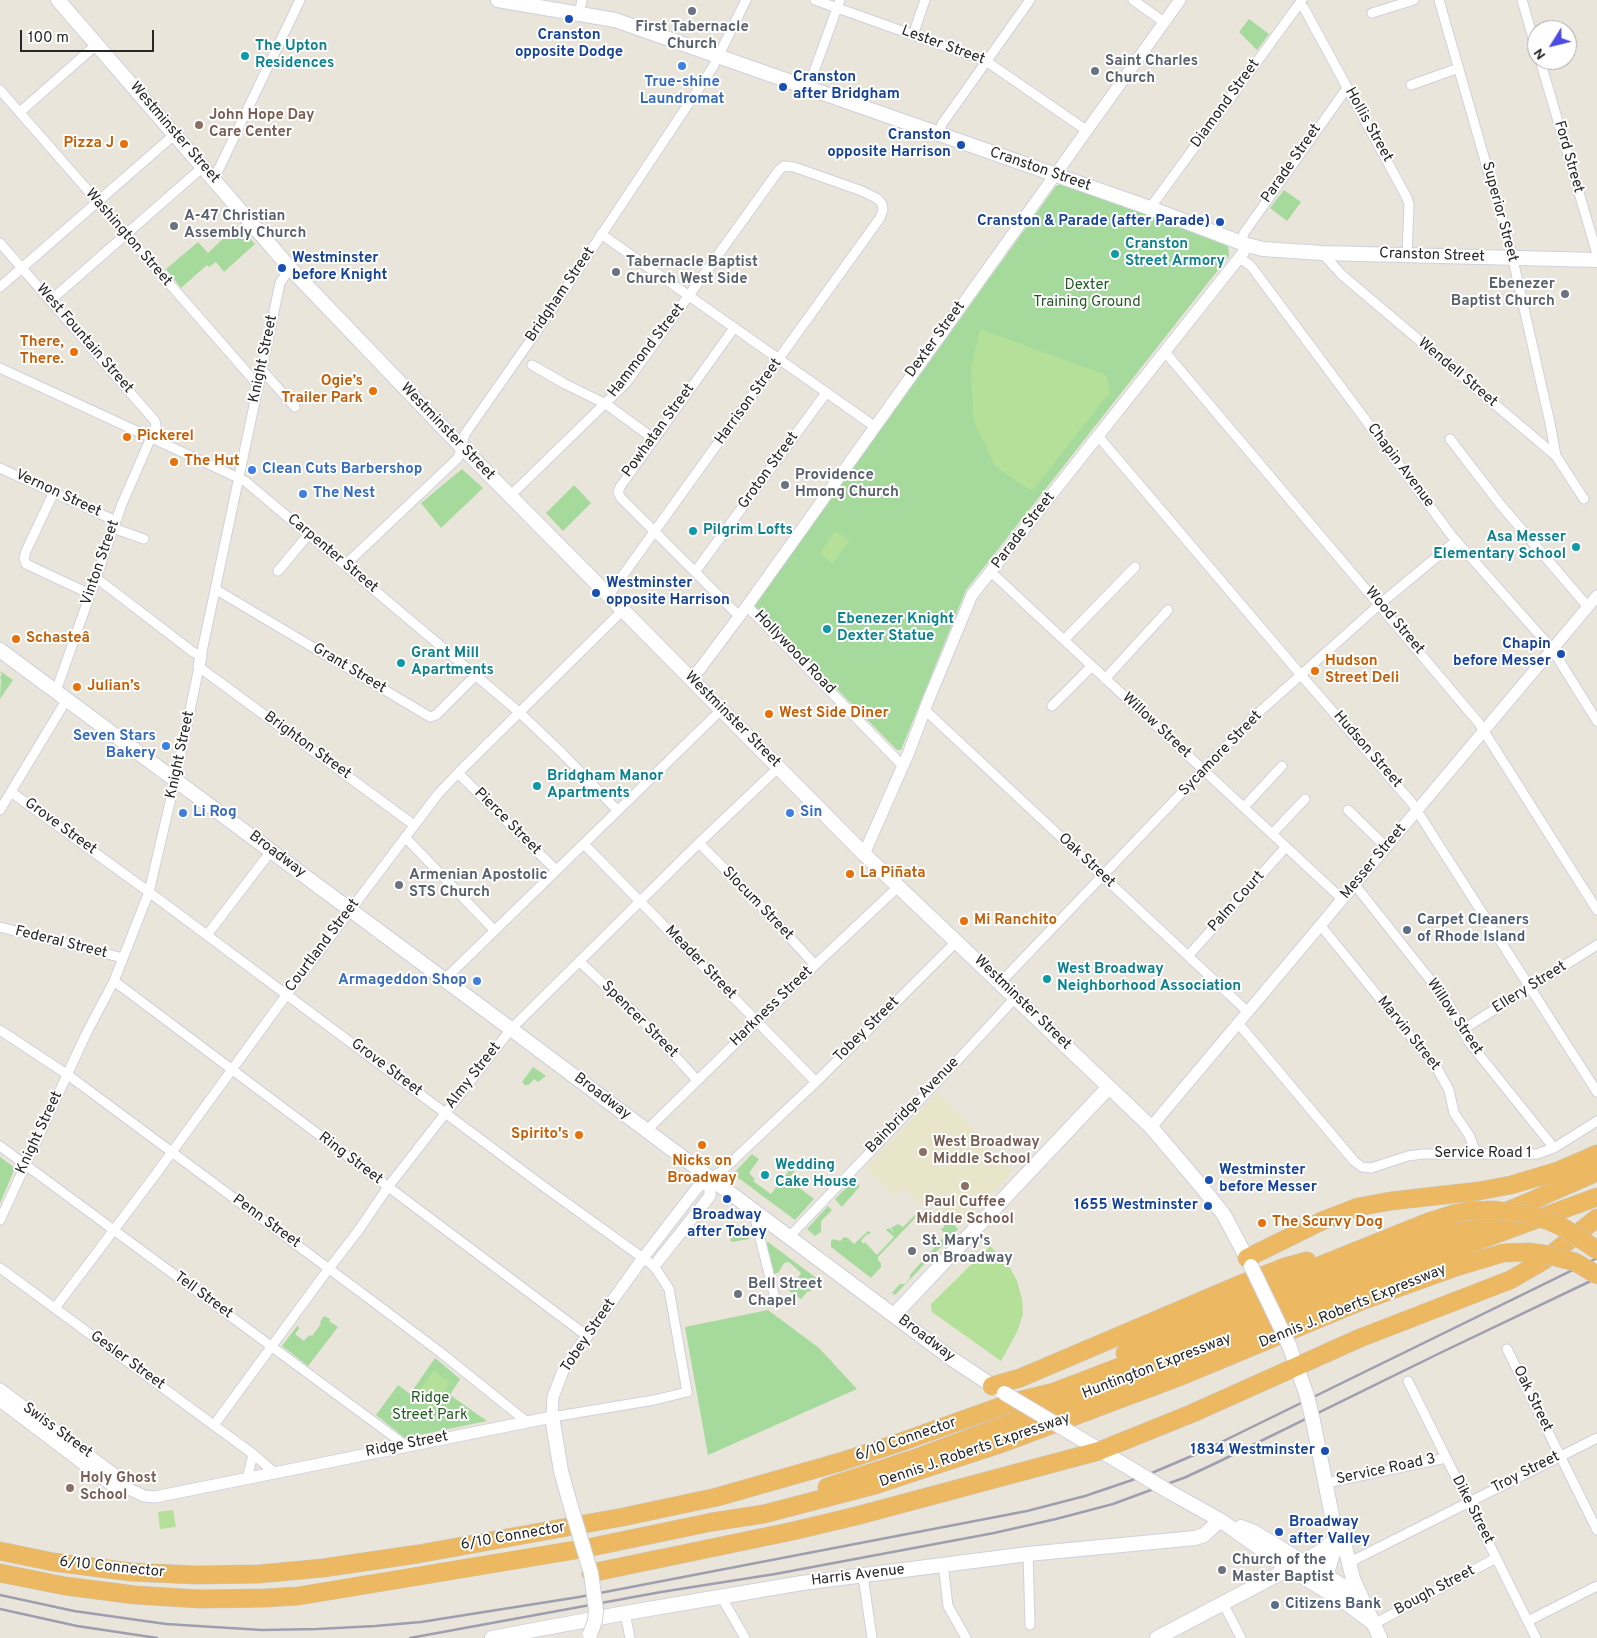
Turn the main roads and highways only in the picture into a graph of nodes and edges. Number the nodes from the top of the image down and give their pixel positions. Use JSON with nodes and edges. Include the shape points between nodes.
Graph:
{"nodes":[{"id":1,"x":58,"y":0,"type":"edge"},
{"id":2,"x":498,"y":0,"type":"edge"},
{"id":3,"x":581,"y":7,"type":"edge"},
{"id":4,"x":1597,"y":260,"type":"edge"},
{"id":5,"x":0,"y":650,"type":"edge"},
{"id":6,"x":1108,"y":1088,"type":"junction"},
{"id":7,"x":1597,"y":1154,"type":"edge"},
{"id":8,"x":1597,"y":1172,"type":"edge"},
{"id":9,"x":1597,"y":1197,"type":"edge"},
{"id":10,"x":1597,"y":1218,"type":"edge"},
{"id":11,"x":1597,"y":1250,"type":"edge"},
{"id":12,"x":1356,"y":1251,"type":"junction"},
{"id":13,"x":1249,"y":1262,"type":"junction"},
{"id":14,"x":1597,"y":1275,"type":"edge"},
{"id":15,"x":894,"y":1315,"type":"junction"},
{"id":16,"x":1298,"y":1366,"type":"junction"},
{"id":17,"x":1003,"y":1394,"type":"junction"},
{"id":18,"x":552,"y":1417,"type":"road end"},
{"id":19,"x":1031,"y":1433,"type":"junction"},
{"id":20,"x":1099,"y":1450,"type":"junction"},
{"id":21,"x":1326,"y":1483,"type":"junction"},
{"id":22,"x":1220,"y":1520,"type":"junction"},
{"id":23,"x":712,"y":1522,"type":"junction"},
{"id":24,"x":767,"y":1537,"type":"junction"},
{"id":25,"x":1335,"y":1540,"type":"junction"},
{"id":26,"x":0,"y":1551,"type":"edge"},
{"id":27,"x":1296,"y":1565,"type":"junction"},
{"id":28,"x":0,"y":1573,"type":"edge"},
{"id":29,"x":591,"y":1573,"type":"junction"},
{"id":30,"x":1326,"y":1583,"type":"junction"},
{"id":31,"x":1361,"y":1597,"type":"junction"},
{"id":32,"x":1374,"y":1624,"type":"junction"},
{"id":33,"x":589,"y":1636,"type":"edge"},
{"id":34,"x":492,"y":1638,"type":"edge"},
{"id":35,"x":1157,"y":1638,"type":"edge"},
{"id":36,"x":1380,"y":1638,"type":"edge"}],
"edges":[{"from":1,"to":6,"type":"main road","name":"Westminster Street","via":[[290,268],[364,346],[864,854]]},
{"from":2,"to":3,"type":"main road","name":"Cranston Street"},
{"from":3,"to":4,"type":"main road","name":"Cranston Street","via":[[1263,249]]},
{"from":5,"to":15,"type":"main road","name":"Broadway"},
{"from":6,"to":13,"type":"main road","name":"Westminster Street","via":[[1151,1127],[1201,1186],[1224,1215]]},
{"from":6,"to":15,"type":"main road"},
{"from":7,"to":13,"type":"highway","via":[[1558,1171],[1511,1185],[1358,1207],[1328,1218]]},
{"from":8,"to":17,"type":"highway","name":"Huntington Expressway","via":[[1515,1208],[1054,1392]]},
{"from":9,"to":23,"type":"highway","name":"Huntington Expressway","via":[[1384,1275],[1188,1357],[934,1451]]},
{"from":10,"to":16,"type":"highway","via":[[1538,1264],[1510,1280]]},
{"from":11,"to":12,"type":"highway","bridge":true,"via":[[1549,1221],[1493,1210],[1468,1211],[1436,1219]]},
{"from":12,"to":17,"type":"highway","via":[[1124,1354],[1049,1383]]},
{"from":12,"to":17,"type":"highway","via":[[1270,1272],[1020,1378]]},
{"from":13,"to":16,"type":"main road","name":"Westminster Street","bridge":true},
{"from":14,"to":19,"type":"highway","name":"Dennis J. Roberts Expressway","bridge":true,"via":[[1575,1262],[1544,1254],[1503,1253],[1364,1300],[1191,1372]]},
{"from":15,"to":17,"type":"main road","name":"Broadway"},
{"from":16,"to":20,"type":"highway"},
{"from":16,"to":21,"type":"main road","name":"Westminster Street","bridge":true},
{"from":17,"to":20,"type":"main road","name":"Broadway","bridge":true},
{"from":17,"to":26,"type":"highway","name":"6/10 Connector","via":[[901,1442],[717,1497],[623,1517],[354,1564],[259,1574],[171,1575],[116,1571]]},
{"from":18,"to":29,"type":"main road","name":"Tobey Street","bridge":true,"via":[[560,1471]]},
{"from":19,"to":23,"type":"highway","name":"Dennis J. Roberts Expressway","via":[[938,1466],[844,1494],[764,1514]]},
{"from":19,"to":24,"type":"highway","via":[[986,1457]]},
{"from":20,"to":22,"type":"main road","name":"Broadway","bridge":true},
{"from":20,"to":24,"type":"highway"},
{"from":21,"to":25,"type":"main road","name":"Westminster Street"},
{"from":21,"to":31,"type":"main road","name":"Westminster Street"},
{"from":22,"to":27,"type":"main road","name":"Broadway"},
{"from":22,"to":34,"type":"main road","name":"Harris Avenue","via":[[1204,1535],[1195,1538],[1028,1554],[802,1583]]},
{"from":23,"to":28,"type":"highway","name":"6/10 Connector","via":[[586,1548],[330,1591],[265,1598],[135,1595]]},
{"from":24,"to":29,"type":"highway"},
{"from":25,"to":27,"type":"main road"},
{"from":25,"to":30,"type":"main road","name":"Westminster Street"},
{"from":27,"to":30,"type":"main road","name":"Broadway"},
{"from":27,"to":35,"type":"main road"},
{"from":29,"to":33,"type":"main road","name":"Tobey Street","bridge":true,"via":[[596,1610]]},
{"from":30,"to":31,"type":"main road","name":"Broadway"},
{"from":30,"to":32,"type":"main road","name":"Broadway"},
{"from":31,"to":32,"type":"main road","name":"Westminster Street"},
{"from":32,"to":36,"type":"main road","name":"Westminster Street"}]}
